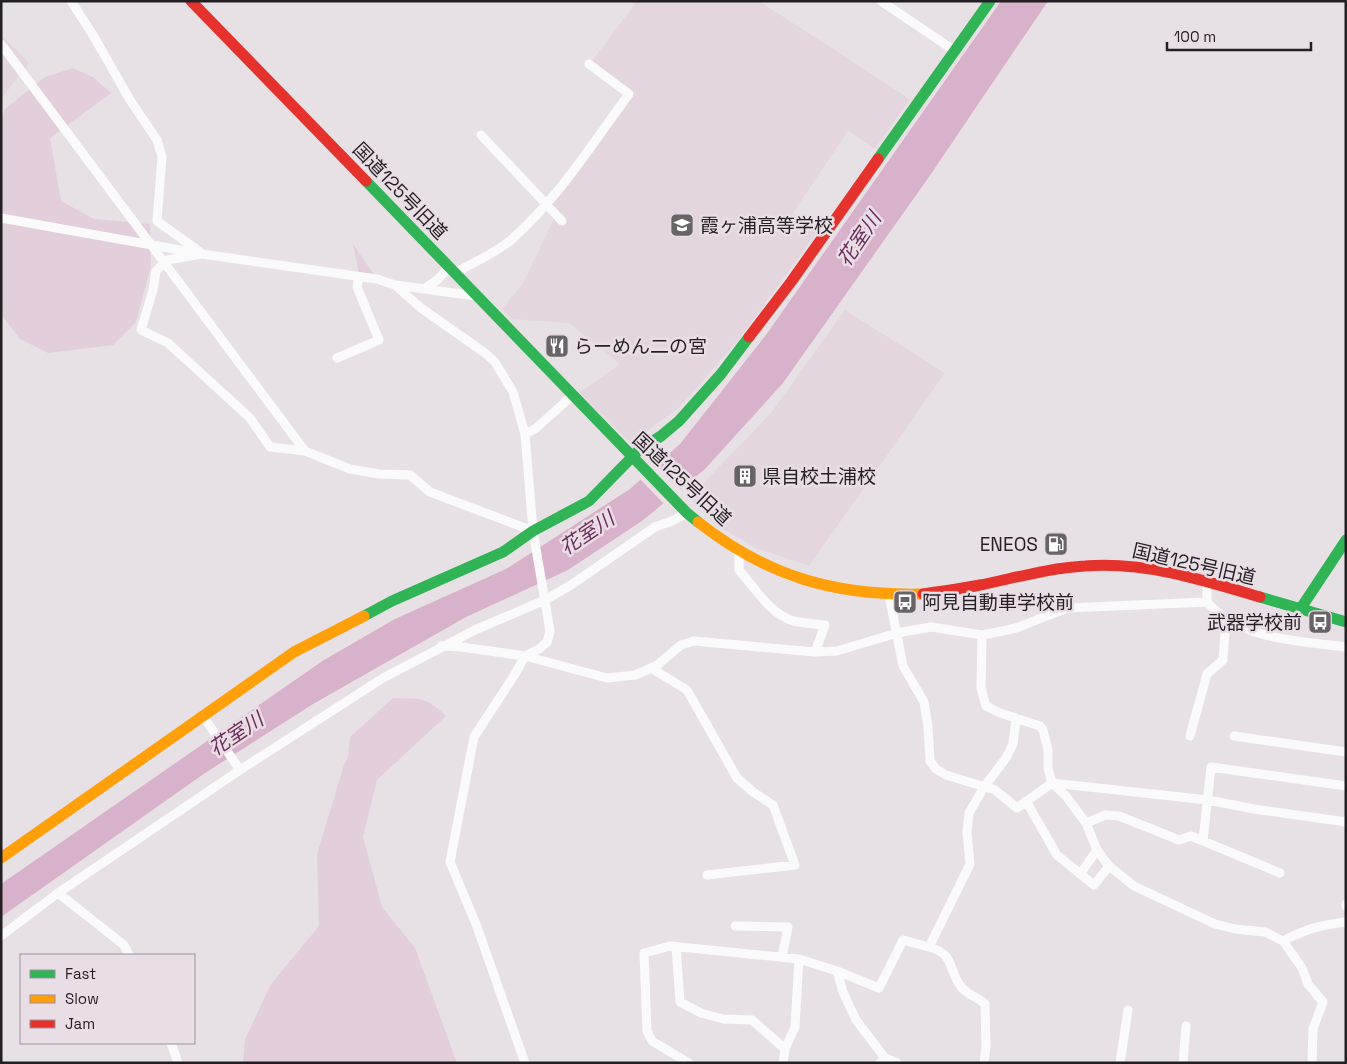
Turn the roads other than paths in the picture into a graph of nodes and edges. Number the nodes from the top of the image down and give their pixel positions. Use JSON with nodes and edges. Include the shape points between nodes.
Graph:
{"nodes":[{"id":1,"x":71,"y":1,"type":"edge"},
{"id":2,"x":192,"y":1,"type":"edge"},
{"id":3,"x":881,"y":1,"type":"edge"},
{"id":4,"x":990,"y":1,"type":"edge"},
{"id":5,"x":1,"y":44,"type":"edge"},
{"id":6,"x":955,"y":51,"type":"junction"},
{"id":7,"x":589,"y":64,"type":"dead end"},
{"id":8,"x":481,"y":134,"type":"dead end"},
{"id":9,"x":548,"y":204,"type":"junction"},
{"id":10,"x":1,"y":218,"type":"edge"},
{"id":11,"x":562,"y":221,"type":"dead end"},
{"id":12,"x":150,"y":243,"type":"junction"},
{"id":13,"x":202,"y":254,"type":"junction"},
{"id":14,"x":164,"y":263,"type":"junction"},
{"id":15,"x":452,"y":270,"type":"junction"},
{"id":16,"x":359,"y":277,"type":"junction"},
{"id":17,"x":395,"y":285,"type":"junction"},
{"id":18,"x":424,"y":289,"type":"junction"},
{"id":19,"x":476,"y":296,"type":"junction"},
{"id":20,"x":337,"y":358,"type":"dead end"},
{"id":21,"x":572,"y":396,"type":"junction"},
{"id":22,"x":525,"y":434,"type":"junction"},
{"id":23,"x":305,"y":451,"type":"junction"},
{"id":24,"x":636,"y":460,"type":"junction"},
{"id":25,"x":686,"y":512,"type":"junction"},
{"id":26,"x":534,"y":536,"type":"junction"},
{"id":27,"x":1346,"y":540,"type":"edge"},
{"id":28,"x":739,"y":552,"type":"junction"},
{"id":29,"x":1207,"y":582,"type":"junction"},
{"id":30,"x":889,"y":595,"type":"junction"},
{"id":31,"x":545,"y":600,"type":"junction"},
{"id":32,"x":1207,"y":602,"type":"junction"},
{"id":33,"x":1301,"y":608,"type":"junction"},
{"id":34,"x":1226,"y":619,"type":"junction"},
{"id":35,"x":1346,"y":622,"type":"edge"},
{"id":36,"x":897,"y":633,"type":"junction"},
{"id":37,"x":982,"y":635,"type":"junction"},
{"id":38,"x":441,"y":646,"type":"junction"},
{"id":39,"x":1346,"y":648,"type":"edge"},
{"id":40,"x":815,"y":652,"type":"junction"},
{"id":41,"x":525,"y":656,"type":"junction"},
{"id":42,"x":651,"y":668,"type":"junction"},
{"id":43,"x":203,"y":716,"type":"junction"},
{"id":44,"x":1016,"y":718,"type":"junction"},
{"id":45,"x":1190,"y":736,"type":"dead end"},
{"id":46,"x":1234,"y":736,"type":"dead end"},
{"id":47,"x":1346,"y":752,"type":"edge"},
{"id":48,"x":240,"y":770,"type":"junction"},
{"id":49,"x":1052,"y":783,"type":"junction"},
{"id":50,"x":1346,"y":786,"type":"edge"},
{"id":51,"x":984,"y":787,"type":"junction"},
{"id":52,"x":1208,"y":800,"type":"junction"},
{"id":53,"x":1026,"y":801,"type":"junction"},
{"id":54,"x":1346,"y":822,"type":"edge"},
{"id":55,"x":1086,"y":823,"type":"junction"},
{"id":56,"x":1203,"y":841,"type":"junction"},
{"id":57,"x":1097,"y":850,"type":"junction"},
{"id":58,"x":1,"y":858,"type":"edge"},
{"id":59,"x":1109,"y":866,"type":"junction"},
{"id":60,"x":1280,"y":873,"type":"dead end"},
{"id":61,"x":1080,"y":874,"type":"junction"},
{"id":62,"x":707,"y":875,"type":"dead end"},
{"id":63,"x":58,"y":894,"type":"junction"},
{"id":64,"x":1346,"y":922,"type":"edge"},
{"id":65,"x":735,"y":926,"type":"dead end"},
{"id":66,"x":1,"y":936,"type":"edge"},
{"id":67,"x":1283,"y":941,"type":"junction"},
{"id":68,"x":676,"y":947,"type":"junction"},
{"id":69,"x":929,"y":947,"type":"junction"},
{"id":70,"x":128,"y":954,"type":"edge"},
{"id":71,"x":782,"y":957,"type":"junction"},
{"id":72,"x":799,"y":959,"type":"junction"},
{"id":73,"x":837,"y":971,"type":"junction"},
{"id":74,"x":1128,"y":1010,"type":"dead end"},
{"id":75,"x":1186,"y":1026,"type":"dead end"},
{"id":76,"x":171,"y":1044,"type":"edge"},
{"id":77,"x":785,"y":1049,"type":"junction"},
{"id":78,"x":882,"y":1060,"type":"edge"},
{"id":79,"x":178,"y":1063,"type":"edge"},
{"id":80,"x":525,"y":1063,"type":"edge"},
{"id":81,"x":689,"y":1063,"type":"edge"},
{"id":82,"x":783,"y":1063,"type":"edge"},
{"id":83,"x":896,"y":1063,"type":"edge"},
{"id":84,"x":984,"y":1063,"type":"edge"},
{"id":85,"x":1120,"y":1063,"type":"edge"},
{"id":86,"x":1183,"y":1063,"type":"edge"},
{"id":87,"x":1312,"y":1063,"type":"edge"}],
"edges":[{"from":1,"to":13,"type":"street","via":[[157,140],[162,157],[157,221]]},
{"from":2,"to":15,"type":"street","name":"国道125号旧道"},
{"from":3,"to":6,"type":"street"},
{"from":4,"to":6,"type":"street"},
{"from":5,"to":12,"type":"street"},
{"from":6,"to":24,"type":"street","via":[[726,368],[679,421]]},
{"from":7,"to":9,"type":"street","via":[[629,94]]},
{"from":8,"to":9,"type":"street"},
{"from":9,"to":11,"type":"street"},
{"from":9,"to":15,"type":"street","via":[[497,250]]},
{"from":10,"to":12,"type":"street"},
{"from":12,"to":13,"type":"street"},
{"from":12,"to":14,"type":"street"},
{"from":13,"to":14,"type":"street"},
{"from":13,"to":16,"type":"street"},
{"from":14,"to":23,"type":"street"},
{"from":14,"to":23,"type":"street","via":[[156,271],[141,330],[168,343],[250,418],[270,447]]},
{"from":15,"to":18,"type":"street"},
{"from":15,"to":19,"type":"street","name":"国道125号旧道"},
{"from":16,"to":17,"type":"street"},
{"from":16,"to":20,"type":"street","via":[[357,287],[379,340]]},
{"from":17,"to":18,"type":"street"},
{"from":17,"to":22,"type":"street","via":[[495,362],[514,392]]},
{"from":18,"to":19,"type":"street"},
{"from":19,"to":21,"type":"street","name":"国道125号旧道"},
{"from":21,"to":22,"type":"street","via":[[536,429]]},
{"from":21,"to":24,"type":"street","name":"国道125号旧道"},
{"from":22,"to":26,"type":"street"},
{"from":23,"to":26,"type":"street","via":[[350,470],[410,475],[430,492]]},
{"from":24,"to":25,"type":"street","name":"国道125号旧道"},
{"from":24,"to":26,"type":"street","via":[[589,500]]},
{"from":25,"to":28,"type":"street","name":"国道125号旧道"},
{"from":25,"to":31,"type":"street","via":[[655,527]]},
{"from":26,"to":31,"type":"street"},
{"from":26,"to":43,"type":"street","via":[[392,601],[294,652]]},
{"from":27,"to":33,"type":"street"},
{"from":28,"to":30,"type":"street","name":"国道125号旧道","via":[[781,572],[807,580],[847,591]]},
{"from":28,"to":40,"type":"street","via":[[739,570],[782,616],[825,625]]},
{"from":29,"to":30,"type":"street","name":"国道125号旧道","via":[[1143,568],[1102,565],[1050,571],[961,590]]},
{"from":29,"to":32,"type":"street"},
{"from":29,"to":33,"type":"street","name":"国道125号旧道"},
{"from":30,"to":36,"type":"street"},
{"from":31,"to":38,"type":"street"},
{"from":31,"to":41,"type":"street","via":[[550,631],[547,642]]},
{"from":32,"to":34,"type":"street"},
{"from":32,"to":37,"type":"street","via":[[1067,608],[1016,628]]},
{"from":33,"to":35,"type":"street","name":"国道125号旧道"},
{"from":34,"to":39,"type":"street","via":[[1287,641]]},
{"from":34,"to":45,"type":"street","via":[[1223,660],[1207,674]]},
{"from":36,"to":37,"type":"street","via":[[930,627]]},
{"from":36,"to":40,"type":"street","via":[[846,649]]},
{"from":36,"to":51,"type":"street","via":[[903,666],[924,702],[930,760],[936,770],[946,775]]},
{"from":37,"to":44,"type":"street","via":[[981,688],[986,706]]},
{"from":38,"to":41,"type":"street"},
{"from":38,"to":48,"type":"street","via":[[383,678]]},
{"from":40,"to":42,"type":"street","via":[[694,641],[681,645]]},
{"from":41,"to":42,"type":"street","via":[[607,678],[635,675]]},
{"from":41,"to":80,"type":"street","via":[[474,737],[450,862],[476,924]]},
{"from":42,"to":62,"type":"street","via":[[687,690],[737,778],[773,805],[795,865]]},
{"from":43,"to":48,"type":"street"},
{"from":43,"to":58,"type":"street"},
{"from":44,"to":49,"type":"street","via":[[1043,730]]},
{"from":44,"to":51,"type":"street","via":[[1010,751]]},
{"from":46,"to":47,"type":"street"},
{"from":48,"to":63,"type":"street"},
{"from":49,"to":52,"type":"street"},
{"from":49,"to":53,"type":"street"},
{"from":49,"to":55,"type":"street"},
{"from":50,"to":52,"type":"street","via":[[1212,766]]},
{"from":51,"to":53,"type":"street","via":[[995,790],[1017,808]]},
{"from":51,"to":69,"type":"street","via":[[970,813],[967,832],[970,864]]},
{"from":52,"to":54,"type":"street"},
{"from":52,"to":56,"type":"street"},
{"from":53,"to":61,"type":"street","via":[[1057,855]]},
{"from":55,"to":56,"type":"street","via":[[1105,815],[1119,816],[1178,840],[1191,836]]},
{"from":55,"to":57,"type":"street"},
{"from":56,"to":60,"type":"street"},
{"from":57,"to":59,"type":"street"},
{"from":57,"to":61,"type":"street"},
{"from":59,"to":61,"type":"street","via":[[1094,885]]},
{"from":59,"to":67,"type":"street","via":[[1134,886],[1215,924],[1265,932]]},
{"from":63,"to":66,"type":"street"},
{"from":63,"to":70,"type":"street","via":[[124,945]]},
{"from":64,"to":67,"type":"street","via":[[1317,926]]},
{"from":65,"to":71,"type":"street","via":[[788,927]]},
{"from":67,"to":87,"type":"street","via":[[1302,968],[1308,984],[1323,1002],[1313,1029]]},
{"from":68,"to":71,"type":"street"},
{"from":68,"to":77,"type":"street","via":[[680,1002],[701,1013],[723,1019],[752,1020]]},
{"from":68,"to":81,"type":"street","via":[[644,953],[647,1031],[652,1041]]},
{"from":69,"to":73,"type":"street","via":[[903,940],[879,988]]},
{"from":69,"to":84,"type":"street","via":[[945,954],[961,987],[985,1004]]},
{"from":71,"to":72,"type":"street"},
{"from":72,"to":73,"type":"street"},
{"from":72,"to":77,"type":"street","via":[[795,1028]]},
{"from":73,"to":78,"type":"street","via":[[856,1020]]},
{"from":74,"to":85,"type":"street"},
{"from":75,"to":86,"type":"street"},
{"from":76,"to":79,"type":"street"},
{"from":77,"to":82,"type":"street"},
{"from":78,"to":83,"type":"street"}]}
